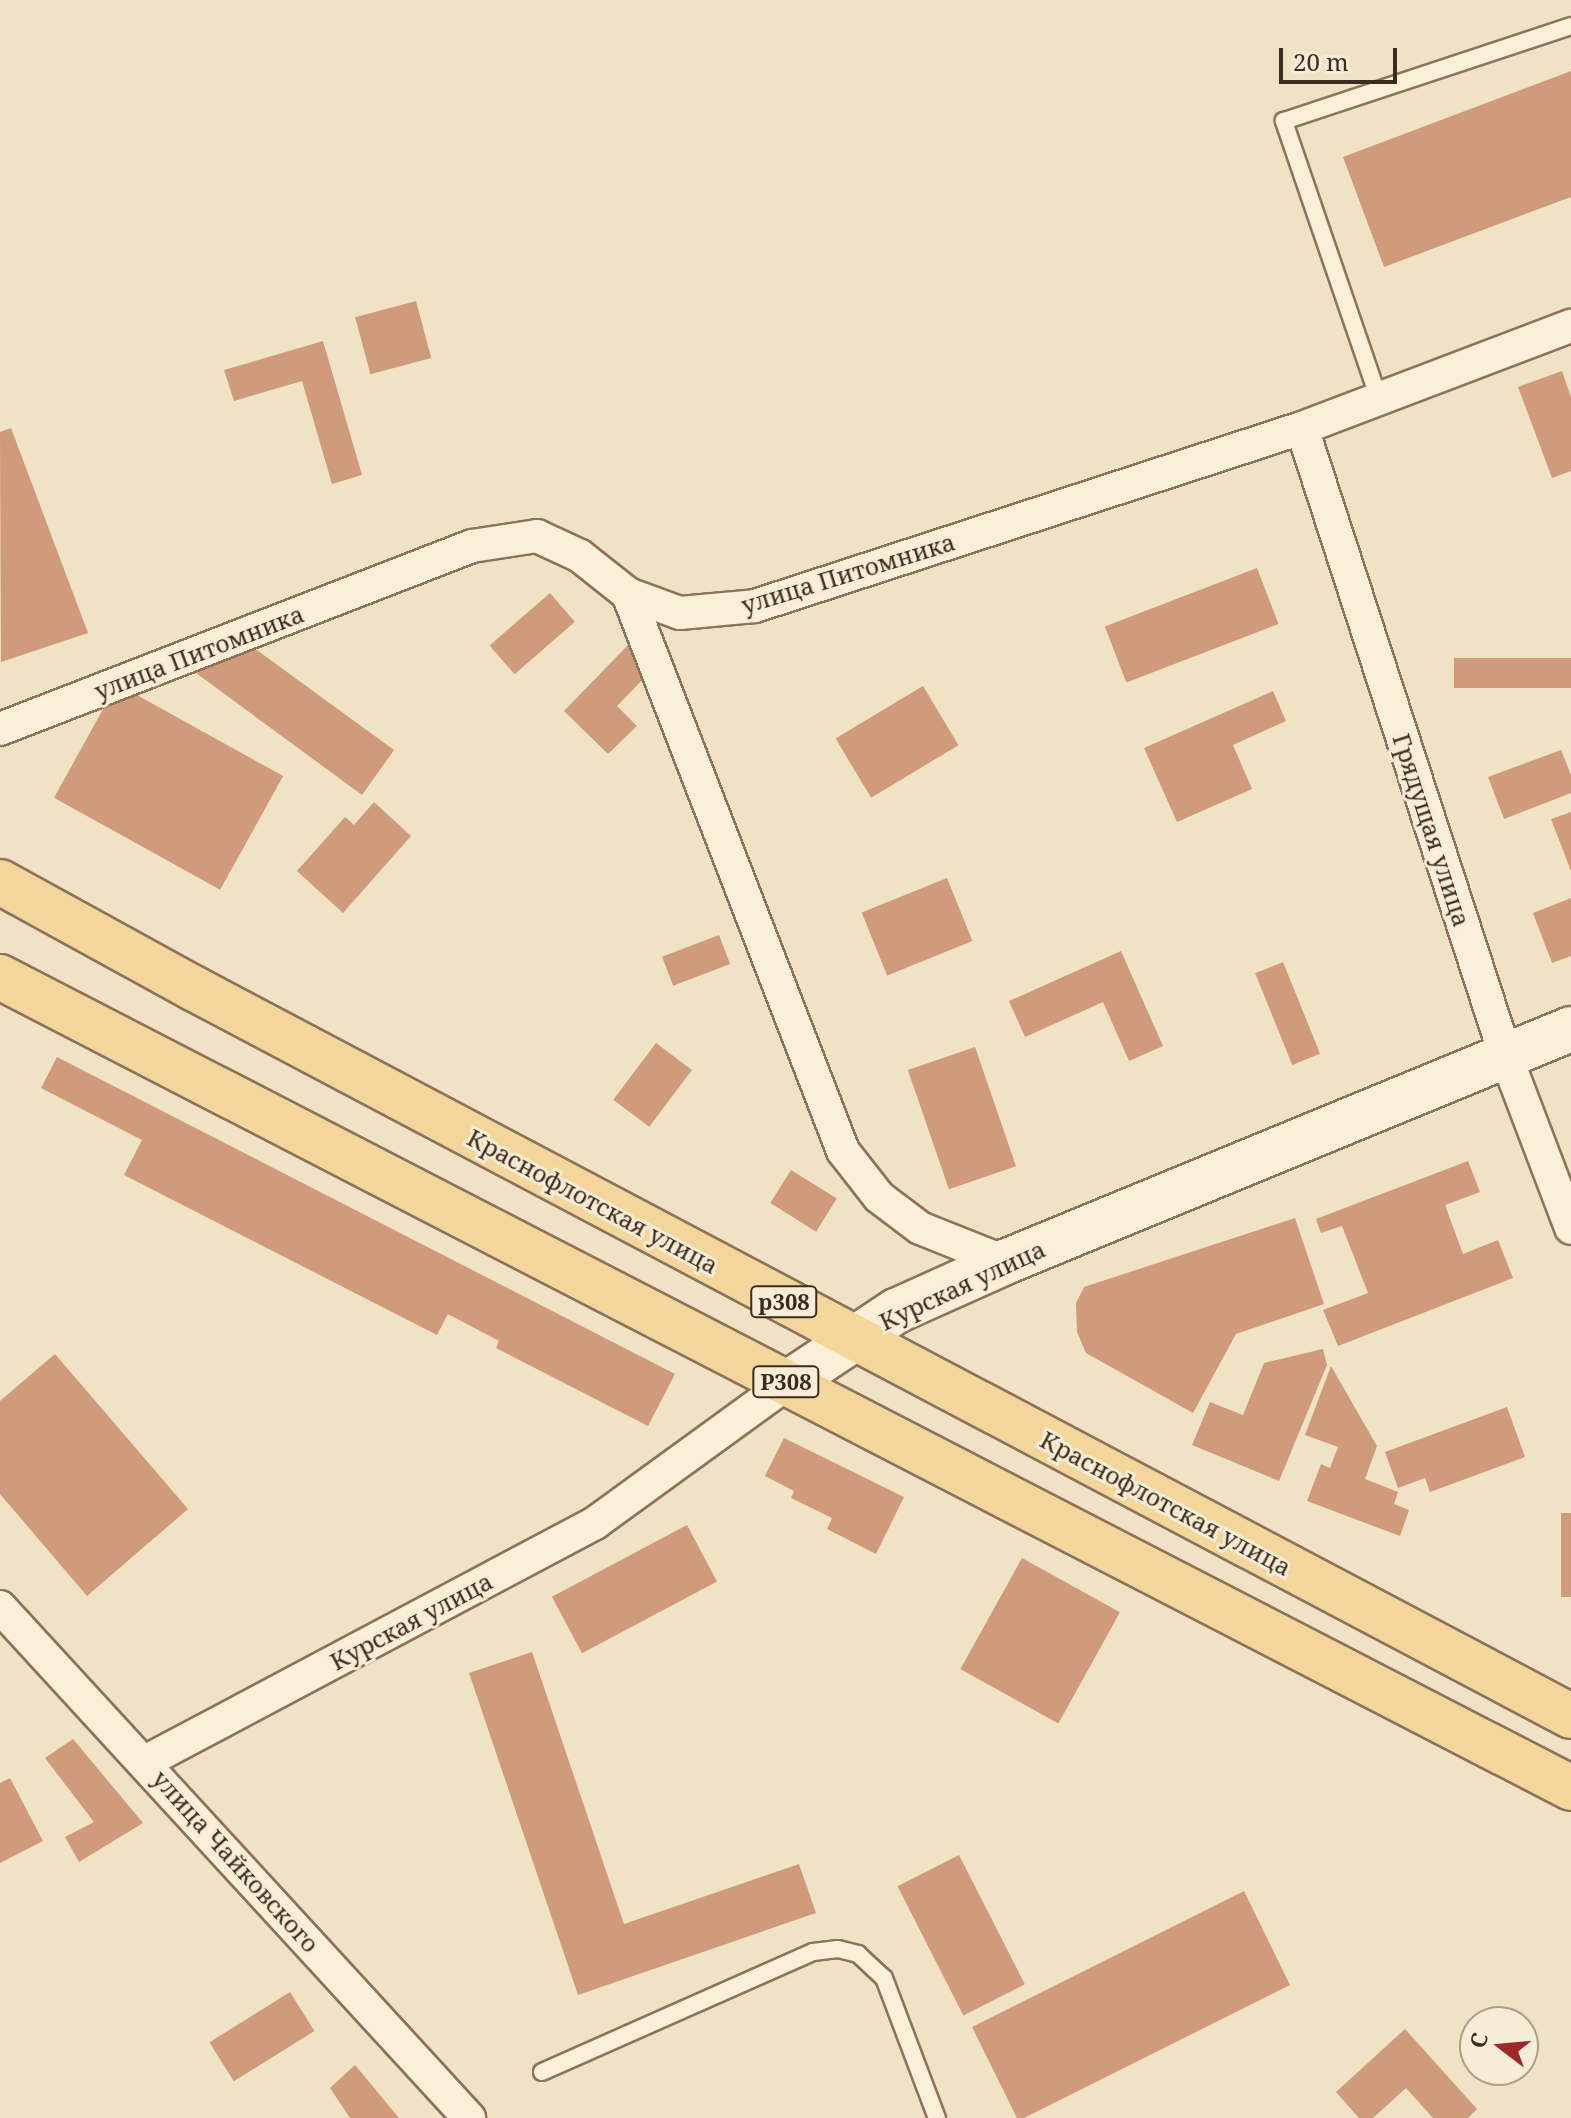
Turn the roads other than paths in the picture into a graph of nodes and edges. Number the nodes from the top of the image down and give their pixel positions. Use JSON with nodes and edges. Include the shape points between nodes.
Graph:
{"nodes":[{"id":1,"x":1571,"y":26,"type":"edge"},
{"id":2,"x":1571,"y":326,"type":"edge"},
{"id":3,"x":1379,"y":399,"type":"junction"},
{"id":4,"x":1302,"y":428,"type":"junction"},
{"id":5,"x":628,"y":594,"type":"junction"},
{"id":6,"x":0,"y":729,"type":"edge"},
{"id":7,"x":0,"y":882,"type":"edge"},
{"id":8,"x":0,"y":977,"type":"edge"},
{"id":9,"x":1571,"y":1029,"type":"edge"},
{"id":10,"x":1505,"y":1054,"type":"junction"},
{"id":11,"x":1571,"y":1228,"type":"edge"},
{"id":12,"x":1005,"y":1262,"type":"junction"},
{"id":13,"x":853,"y":1338,"type":"junction"},
{"id":14,"x":788,"y":1383,"type":"junction"},
{"id":15,"x":4,"y":1618,"type":"edge"},
{"id":16,"x":1571,"y":1716,"type":"edge"},
{"id":17,"x":145,"y":1762,"type":"junction"},
{"id":18,"x":1571,"y":1788,"type":"edge"},
{"id":19,"x":542,"y":2072,"type":"dead end"},
{"id":20,"x":469,"y":2118,"type":"edge"},
{"id":21,"x":937,"y":2118,"type":"edge"}],
"edges":[{"from":1,"to":3,"type":"lane","via":[[1284,121]]},
{"from":2,"to":3,"type":"street","name":"улица Питомника"},
{"from":3,"to":4,"type":"street","name":"улица Питомника"},
{"from":4,"to":5,"type":"street","name":"улица Питомника","via":[[755,606],[680,613]]},
{"from":4,"to":10,"type":"street","name":"Грядущая улица"},
{"from":5,"to":6,"type":"street","name":"улица Питомника","via":[[580,556],[537,536],[472,546]]},
{"from":5,"to":12,"type":"street","via":[[843,1151],[879,1197],[920,1228]]},
{"from":7,"to":13,"type":"main road","name":"Краснофлотская улица","number":"p308"},
{"from":8,"to":14,"type":"main road","number":"P308"},
{"from":9,"to":10,"type":"street","name":"Курская улица"},
{"from":10,"to":11,"type":"street","name":"Грядущая улица"},
{"from":10,"to":12,"type":"street","name":"Курская улица"},
{"from":12,"to":13,"type":"street","name":"Курская улица","via":[[896,1311]]},
{"from":13,"to":14,"type":"street","name":"Курская улица"},
{"from":13,"to":16,"type":"main road","name":"Краснофлотская улица","number":"p308"},
{"from":14,"to":17,"type":"street","name":"Курская улица","via":[[595,1523]]},
{"from":14,"to":18,"type":"main road","number":"P308"},
{"from":15,"to":17,"type":"street","name":"улица Чайковского"},
{"from":17,"to":20,"type":"street","name":"улица Чайковского"},
{"from":19,"to":21,"type":"lane","via":[[813,1952],[838,1949],[858,1954],[884,1978]]}]}
